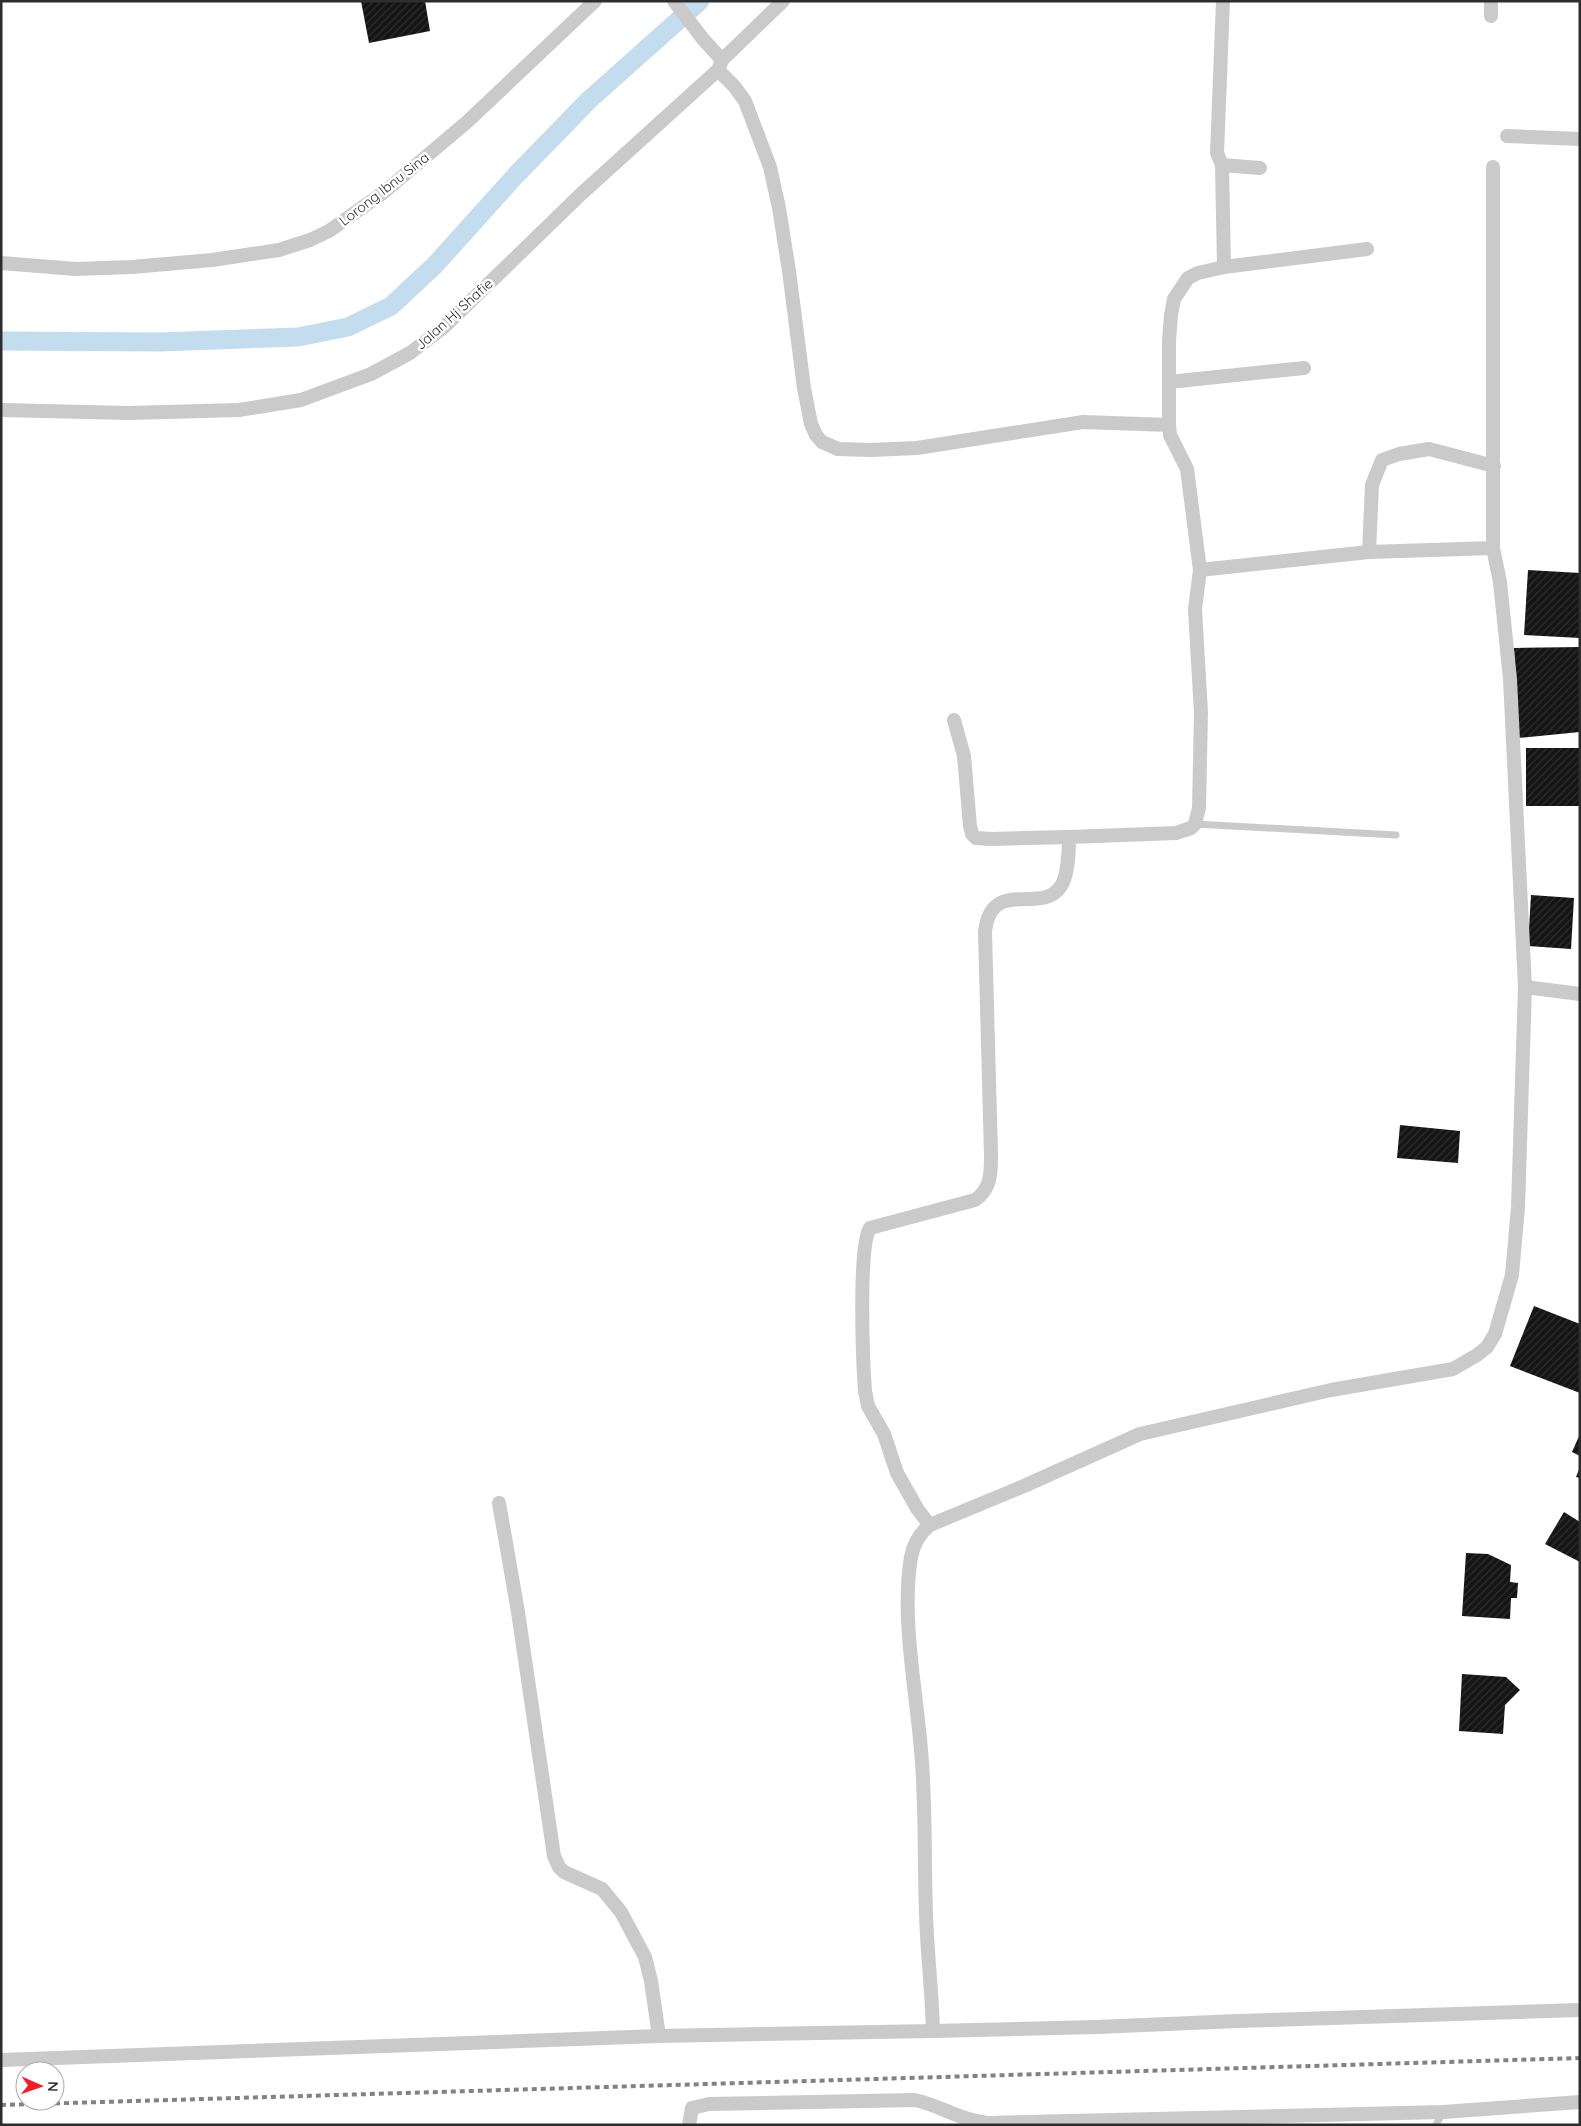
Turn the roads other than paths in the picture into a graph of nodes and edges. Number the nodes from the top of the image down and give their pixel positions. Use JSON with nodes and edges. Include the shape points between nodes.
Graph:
{"nodes":[{"id":1,"x":595,"y":1,"type":"edge"},
{"id":2,"x":674,"y":1,"type":"edge"},
{"id":3,"x":783,"y":1,"type":"edge"},
{"id":4,"x":1223,"y":1,"type":"edge"},
{"id":5,"x":1491,"y":1,"type":"edge"},
{"id":6,"x":1491,"y":16,"type":"dead end"},
{"id":7,"x":720,"y":65,"type":"junction"},
{"id":8,"x":1507,"y":136,"type":"dead end"},
{"id":9,"x":1580,"y":140,"type":"edge"},
{"id":10,"x":1222,"y":165,"type":"junction"},
{"id":11,"x":1493,"y":167,"type":"dead end"},
{"id":12,"x":1260,"y":168,"type":"dead end"},
{"id":13,"x":1367,"y":249,"type":"dead end"},
{"id":14,"x":1,"y":263,"type":"edge"},
{"id":15,"x":1224,"y":267,"type":"junction"},
{"id":16,"x":1304,"y":368,"type":"dead end"},
{"id":17,"x":1169,"y":382,"type":"junction"},
{"id":18,"x":1,"y":410,"type":"edge"},
{"id":19,"x":1169,"y":425,"type":"junction"},
{"id":20,"x":1494,"y":466,"type":"junction"},
{"id":21,"x":1493,"y":548,"type":"junction"},
{"id":22,"x":1369,"y":552,"type":"junction"},
{"id":23,"x":1200,"y":570,"type":"junction"},
{"id":24,"x":954,"y":720,"type":"dead end"},
{"id":25,"x":1195,"y":824,"type":"junction"},
{"id":26,"x":1396,"y":835,"type":"dead end"},
{"id":27,"x":1069,"y":837,"type":"junction"},
{"id":28,"x":1525,"y":987,"type":"junction"},
{"id":29,"x":1580,"y":994,"type":"edge"},
{"id":30,"x":498,"y":1503,"type":"dead end"},
{"id":31,"x":930,"y":1525,"type":"junction"},
{"id":32,"x":1580,"y":2010,"type":"edge"},
{"id":33,"x":933,"y":2031,"type":"junction"},
{"id":34,"x":659,"y":2036,"type":"junction"},
{"id":35,"x":1,"y":2060,"type":"edge"},
{"id":36,"x":1580,"y":2102,"type":"edge"},
{"id":37,"x":1443,"y":2112,"type":"junction"},
{"id":38,"x":689,"y":2125,"type":"edge"},
{"id":39,"x":1436,"y":2125,"type":"edge"}],
"edges":[{"from":1,"to":14,"type":"street","name":"Lorong Ibnu Sina","via":[[467,122],[374,200],[310,240],[279,250],[132,267],[76,269]]},
{"from":2,"to":7,"type":"street"},
{"from":3,"to":7,"type":"street","name":"Jalan Hj Shafie"},
{"from":4,"to":10,"type":"street","via":[[1217,153]]},
{"from":5,"to":6,"type":"street"},
{"from":7,"to":18,"type":"street","name":"Jalan Hj Shafie","via":[[444,327],[410,353],[371,374],[301,400],[239,410],[130,413]]},
{"from":7,"to":19,"type":"street","via":[[745,101],[770,167],[788,262],[804,388],[812,424],[822,442],[838,449],[917,448],[1084,422]]},
{"from":8,"to":9,"type":"street"},
{"from":10,"to":12,"type":"street"},
{"from":10,"to":15,"type":"street"},
{"from":11,"to":20,"type":"street"},
{"from":13,"to":15,"type":"street"},
{"from":15,"to":17,"type":"street","via":[[1188,278],[1174,299],[1168,341]]},
{"from":16,"to":17,"type":"street"},
{"from":17,"to":19,"type":"street"},
{"from":19,"to":23,"type":"street","via":[[1170,435],[1187,469]]},
{"from":20,"to":21,"type":"street"},
{"from":20,"to":22,"type":"street","via":[[1429,449],[1382,460],[1372,485]]},
{"from":21,"to":22,"type":"street"},
{"from":21,"to":28,"type":"street","via":[[1500,582],[1510,679]]},
{"from":22,"to":23,"type":"street"},
{"from":23,"to":25,"type":"street","via":[[1195,609],[1201,713],[1199,808]]},
{"from":24,"to":27,"type":"street","via":[[964,756],[972,834],[976,838],[991,839]]},
{"from":25,"to":26,"type":"lane"},
{"from":25,"to":27,"type":"street","via":[[1176,833]]},
{"from":27,"to":31,"type":"street","via":[[1062,885],[1054,894],[1004,901],[995,905],[987,917],[986,996],[992,1155],[988,1187],[983,1195],[965,1204],[870,1228],[866,1234],[863,1374],[866,1398],[884,1434],[897,1473]]},
{"from":28,"to":29,"type":"street"},
{"from":28,"to":31,"type":"street","via":[[1518,1207],[1512,1275],[1495,1334],[1482,1351],[1453,1369],[1331,1390],[1140,1434]]},
{"from":30,"to":34,"type":"street","via":[[518,1612],[554,1856],[559,1868],[602,1889],[621,1912],[645,1957],[652,1981]]},
{"from":31,"to":33,"type":"street","via":[[915,1542],[909,1593],[925,1804],[926,1912]]},
{"from":32,"to":33,"type":"street"},
{"from":33,"to":34,"type":"street"},
{"from":34,"to":35,"type":"street"},
{"from":36,"to":37,"type":"street"},
{"from":37,"to":38,"type":"street","via":[[988,2123],[961,2118],[926,2102],[905,2100],[703,2104],[692,2108]]},
{"from":37,"to":39,"type":"lane"}]}
